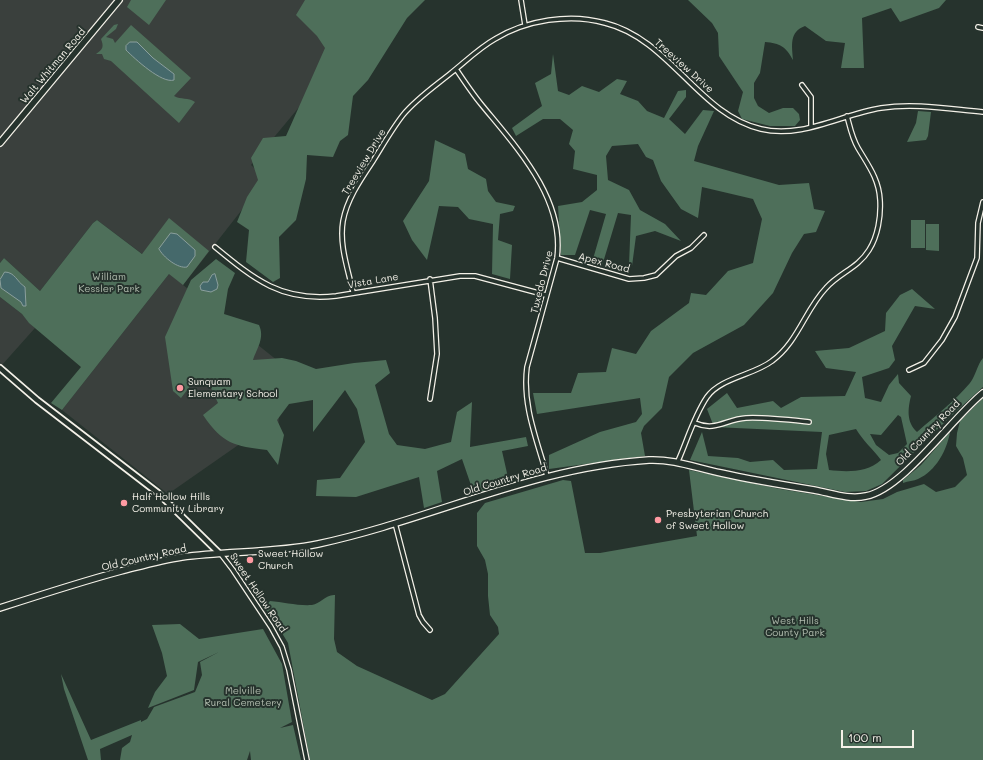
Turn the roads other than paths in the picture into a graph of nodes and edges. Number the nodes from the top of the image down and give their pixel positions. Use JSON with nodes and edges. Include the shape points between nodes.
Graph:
{"nodes":[{"id":1,"x":119,"y":0,"type":"edge"},
{"id":2,"x":521,"y":0,"type":"edge"},
{"id":3,"x":526,"y":25,"type":"junction"},
{"id":4,"x":456,"y":69,"type":"junction"},
{"id":5,"x":802,"y":85,"type":"dead end"},
{"id":6,"x":983,"y":112,"type":"edge"},
{"id":7,"x":847,"y":116,"type":"junction"},
{"id":8,"x":811,"y":127,"type":"junction"},
{"id":9,"x":0,"y":143,"type":"edge"},
{"id":10,"x":983,"y":202,"type":"edge"},
{"id":11,"x":704,"y":236,"type":"dead end"},
{"id":12,"x":215,"y":247,"type":"dead end"},
{"id":13,"x":557,"y":258,"type":"junction"},
{"id":14,"x":430,"y":279,"type":"junction"},
{"id":15,"x":353,"y":292,"type":"junction"},
{"id":16,"x":546,"y":294,"type":"junction"},
{"id":17,"x":0,"y":368,"type":"edge"},
{"id":18,"x":909,"y":370,"type":"dead end"},
{"id":19,"x":983,"y":393,"type":"edge"},
{"id":20,"x":430,"y":399,"type":"dead end"},
{"id":21,"x":809,"y":422,"type":"dead end"},
{"id":22,"x":695,"y":423,"type":"junction"},
{"id":23,"x":678,"y":461,"type":"junction"},
{"id":24,"x":547,"y":476,"type":"junction"},
{"id":25,"x":395,"y":523,"type":"junction"},
{"id":26,"x":219,"y":553,"type":"junction"},
{"id":27,"x":0,"y":608,"type":"edge"},
{"id":28,"x":430,"y":630,"type":"dead end"},
{"id":29,"x":307,"y":760,"type":"edge"}],
"edges":[{"from":1,"to":9,"type":"main road","name":"Walt Whitman Road"},
{"from":2,"to":3,"type":"street"},
{"from":3,"to":4,"type":"street","name":"Treeview Drive","via":[[493,40]]},
{"from":3,"to":8,"type":"street","name":"Treeview Drive","via":[[570,19],[608,23],[653,47],[706,97],[733,117],[754,127],[769,130],[793,131]]},
{"from":4,"to":13,"type":"street","name":"Tuxedo Drive","via":[[513,143],[539,182],[555,219]]},
{"from":4,"to":15,"type":"street","name":"Treeview Drive","via":[[405,113],[358,185],[348,205],[343,220],[342,237]]},
{"from":5,"to":8,"type":"street","via":[[810,97]]},
{"from":6,"to":7,"type":"street","name":"Treeview Drive","via":[[900,106]]},
{"from":7,"to":8,"type":"street","name":"Treeview Drive"},
{"from":7,"to":22,"type":"street","via":[[854,139],[878,184],[880,212],[874,240],[869,250],[850,270],[827,286],[813,304],[793,340],[782,352],[759,369],[719,386],[707,397]]},
{"from":10,"to":18,"type":"street","via":[[978,223],[977,258],[955,317],[942,340],[924,363]]},
{"from":11,"to":13,"type":"street","name":"Apex Road","via":[[656,274],[644,278],[629,279]]},
{"from":12,"to":15,"type":"street","name":"Vista Lane","via":[[250,276],[285,292],[320,298]]},
{"from":13,"to":16,"type":"street","name":"Tuxedo Drive"},
{"from":14,"to":15,"type":"street","name":"Vista Lane"},
{"from":14,"to":16,"type":"street","name":"Vista Lane","via":[[475,276]]},
{"from":14,"to":20,"type":"street","via":[[437,354]]},
{"from":16,"to":24,"type":"street","name":"Tuxedo Drive","via":[[527,367],[526,381],[528,411]]},
{"from":17,"to":26,"type":"street","name":"Sweet Hollow Road","via":[[37,400],[158,493]]},
{"from":19,"to":23,"type":"main road","name":"Old Country Road","via":[[968,405],[905,472],[885,488],[865,497],[767,483],[718,473]]},
{"from":21,"to":22,"type":"street","via":[[747,418],[716,426],[704,427]]},
{"from":22,"to":23,"type":"street"},
{"from":23,"to":24,"type":"main road","name":"Old Country Road","via":[[637,461]]},
{"from":24,"to":25,"type":"main road","name":"Old Country Road"},
{"from":25,"to":26,"type":"main road","name":"Old Country Road","via":[[316,545]]},
{"from":25,"to":28,"type":"street","via":[[419,615]]},
{"from":26,"to":27,"type":"main road","name":"Old Country Road","via":[[152,563]]},
{"from":26,"to":29,"type":"street","name":"Sweet Hollow Road","via":[[233,570],[282,647]]}]}
